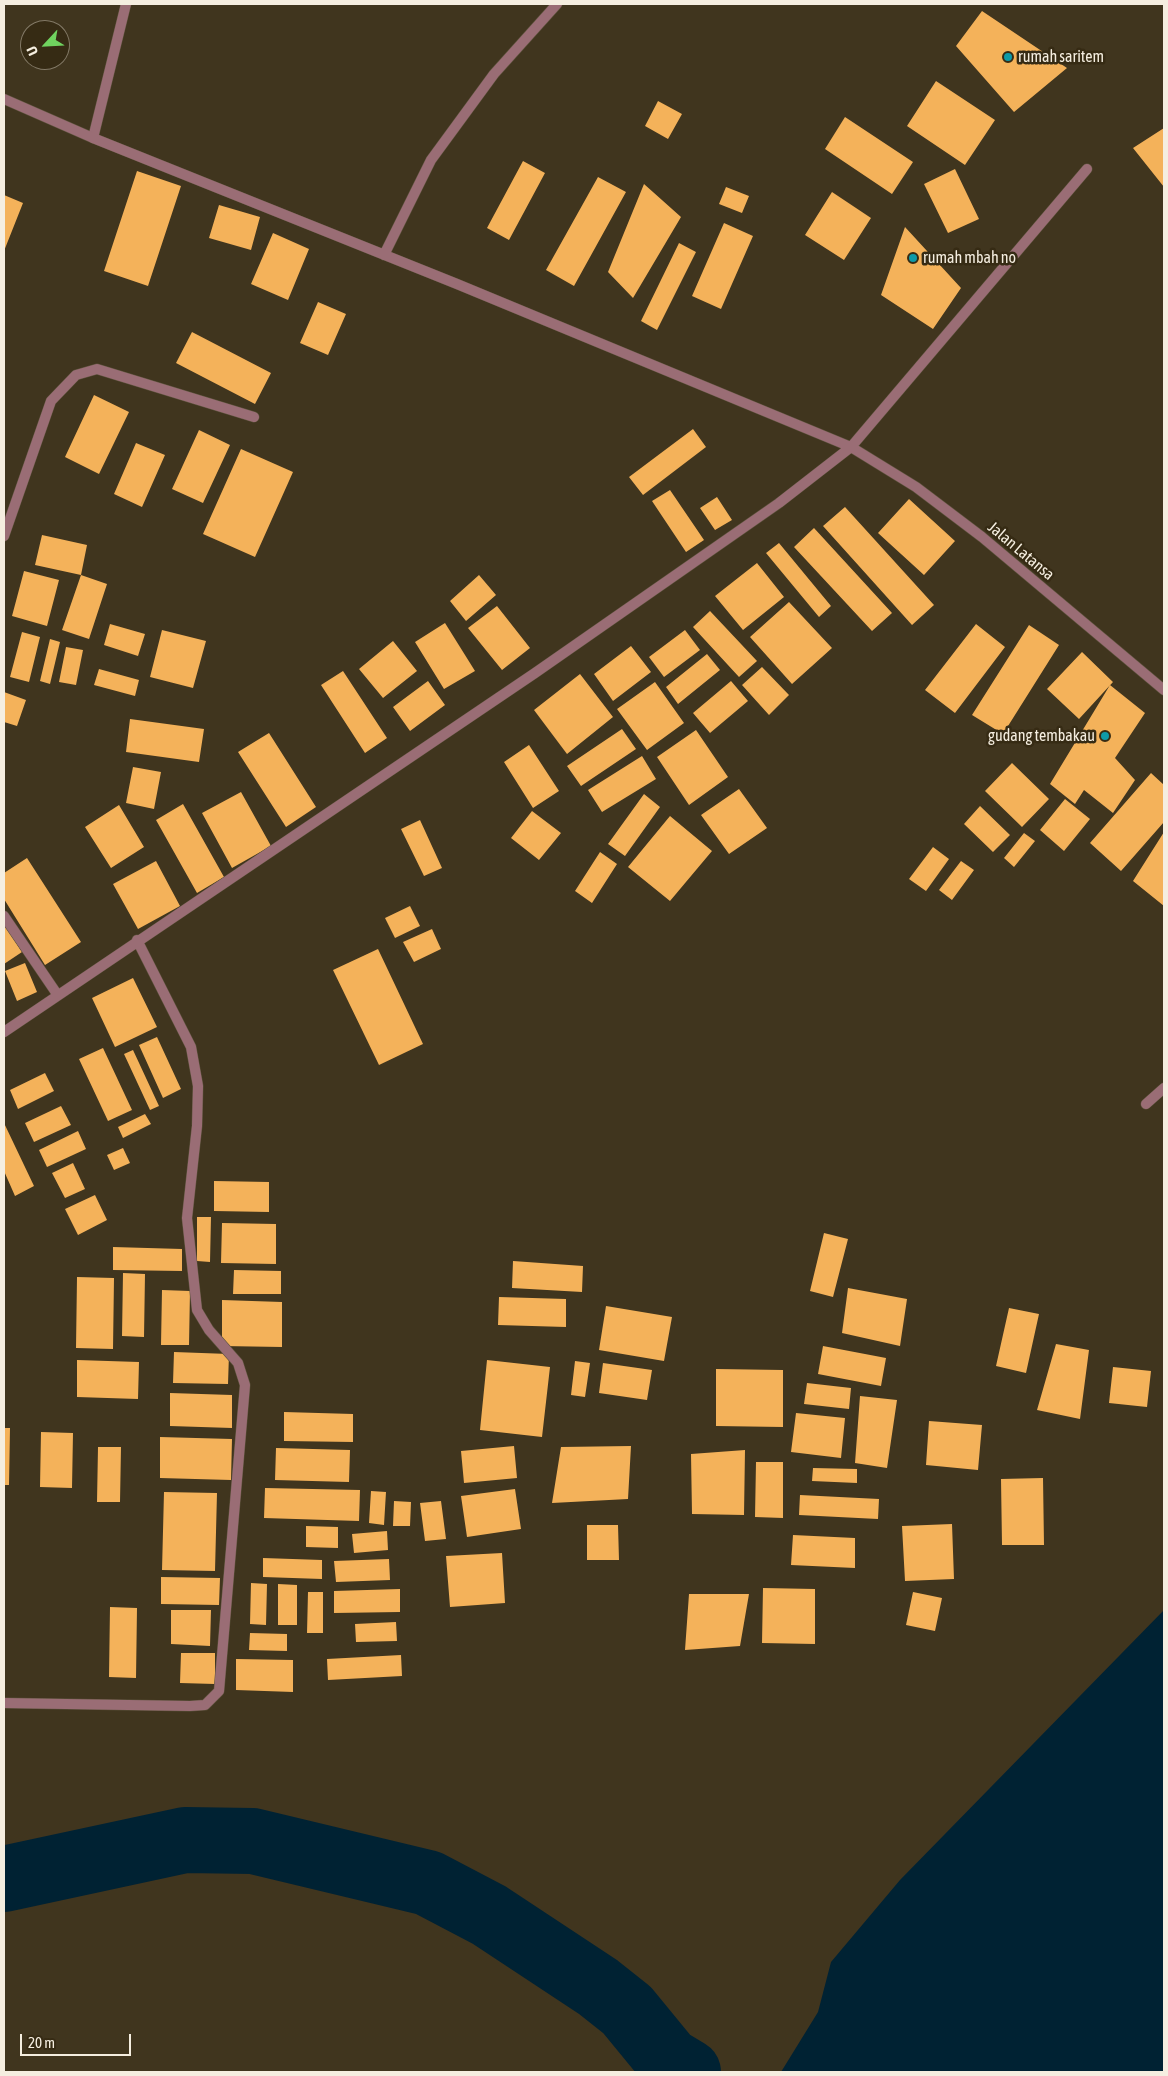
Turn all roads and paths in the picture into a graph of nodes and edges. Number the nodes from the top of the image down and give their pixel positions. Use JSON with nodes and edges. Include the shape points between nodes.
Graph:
{"nodes":[{"id":1,"x":126,"y":4,"type":"edge"},
{"id":2,"x":556,"y":4,"type":"edge"},
{"id":3,"x":4,"y":99,"type":"edge"},
{"id":4,"x":93,"y":138,"type":"junction"},
{"id":5,"x":1088,"y":169,"type":"dead end"},
{"id":6,"x":384,"y":255,"type":"junction"},
{"id":7,"x":254,"y":417,"type":"dead end"},
{"id":8,"x":851,"y":447,"type":"junction"},
{"id":9,"x":4,"y":536,"type":"edge"},
{"id":10,"x":1164,"y":690,"type":"edge"},
{"id":11,"x":4,"y":916,"type":"edge"},
{"id":12,"x":137,"y":940,"type":"junction"},
{"id":13,"x":57,"y":994,"type":"junction"},
{"id":14,"x":4,"y":1032,"type":"edge"},
{"id":15,"x":1164,"y":1088,"type":"edge"},
{"id":16,"x":1146,"y":1104,"type":"dead end"},
{"id":17,"x":4,"y":1703,"type":"edge"}],
"edges":[{"from":1,"to":4,"type":"street"},
{"from":2,"to":6,"type":"street","via":[[494,74],[431,160]]},
{"from":3,"to":4,"type":"street","name":"Jalan Latansa"},
{"from":4,"to":6,"type":"street","name":"Jalan Latansa"},
{"from":5,"to":8,"type":"street"},
{"from":6,"to":8,"type":"street","name":"Jalan Latansa"},
{"from":7,"to":9,"type":"street","via":[[97,370],[76,376],[51,401]]},
{"from":8,"to":10,"type":"street","name":"Jalan Latansa","via":[[916,487],[982,537]]},
{"from":8,"to":12,"type":"street","via":[[779,503],[535,673]]},
{"from":11,"to":13,"type":"street"},
{"from":12,"to":13,"type":"street"},
{"from":12,"to":17,"type":"street","via":[[191,1048],[198,1086],[187,1218],[197,1310],[209,1330],[238,1364],[245,1385],[220,1691],[205,1705],[190,1706]]},
{"from":13,"to":14,"type":"street"},
{"from":15,"to":16,"type":"street"}]}
